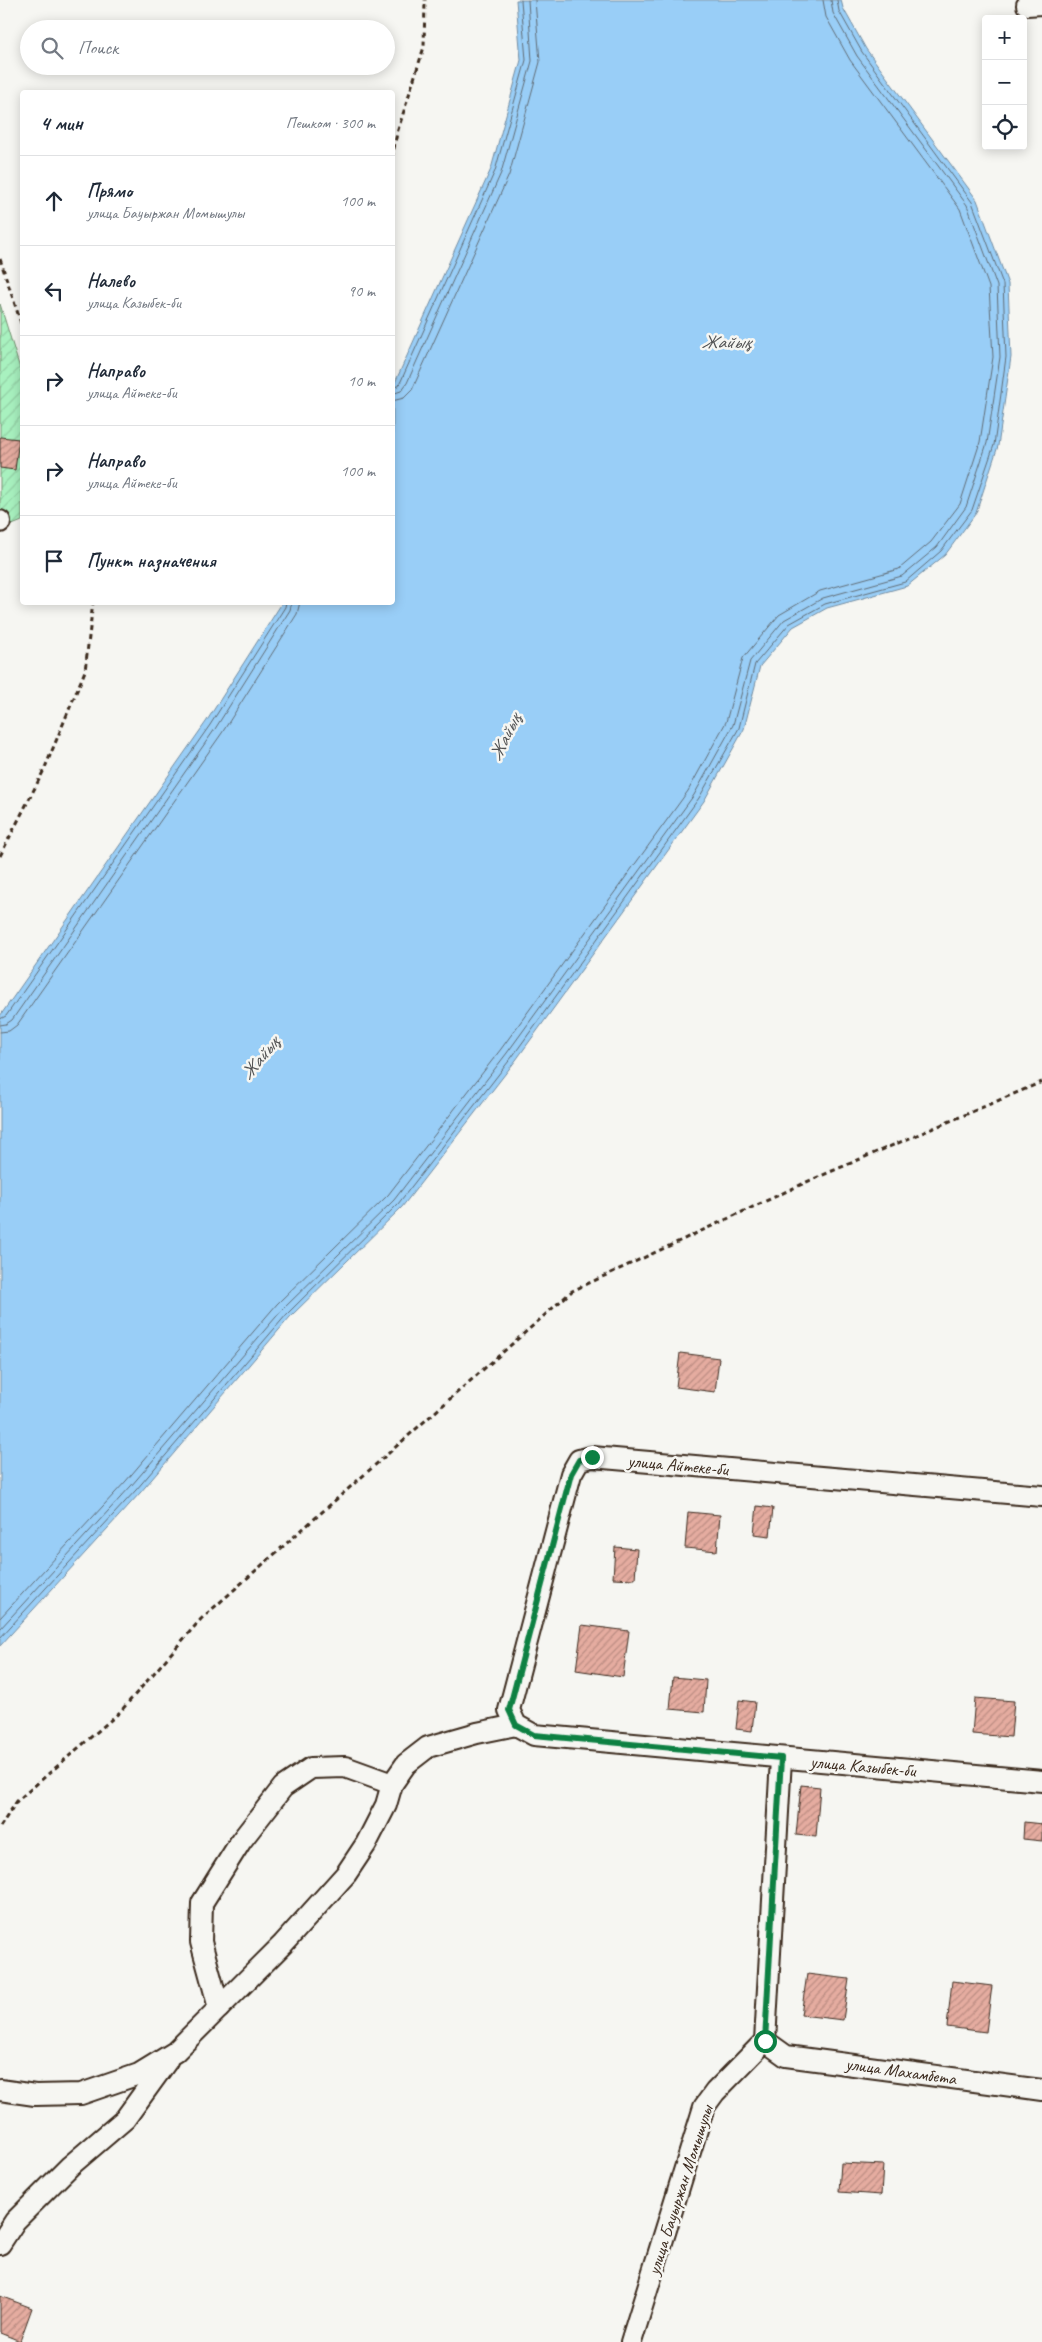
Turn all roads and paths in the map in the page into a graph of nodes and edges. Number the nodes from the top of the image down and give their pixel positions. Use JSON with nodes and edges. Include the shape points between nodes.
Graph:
{"nodes":[{"id":1,"x":425,"y":0,"type":"edge"},
{"id":2,"x":395,"y":146,"type":"edge"},
{"id":3,"x":0,"y":259,"type":"edge"},
{"id":4,"x":20,"y":320,"type":"edge"},
{"id":5,"x":93,"y":605,"type":"edge"},
{"id":6,"x":0,"y":856,"type":"edge"},
{"id":7,"x":1042,"y":1082,"type":"edge"},
{"id":8,"x":1042,"y":1496,"type":"edge"},
{"id":9,"x":516,"y":1725,"type":"junction"},
{"id":10,"x":781,"y":1758,"type":"junction"},
{"id":11,"x":1042,"y":1782,"type":"edge"},
{"id":12,"x":392,"y":1784,"type":"junction"},
{"id":13,"x":0,"y":1827,"type":"edge"},
{"id":14,"x":219,"y":2008,"type":"junction"},
{"id":15,"x":765,"y":2041,"type":"junction"},
{"id":16,"x":175,"y":2052,"type":"junction"},
{"id":17,"x":0,"y":2090,"type":"edge"},
{"id":18,"x":1042,"y":2090,"type":"edge"},
{"id":19,"x":0,"y":2244,"type":"edge"},
{"id":20,"x":631,"y":2342,"type":"edge"}],
"edges":[{"from":1,"to":2,"type":"path","via":[[424,47]]},
{"from":3,"to":4,"type":"path"},
{"from":5,"to":6,"type":"path","via":[[85,671],[44,770]]},
{"from":7,"to":13,"type":"path","via":[[811,1180],[572,1291],[201,1619],[120,1712],[17,1801]]},
{"from":8,"to":9,"type":"street","name":"улица Айтеке-би","via":[[592,1457],[579,1460],[571,1474],[509,1710]]},
{"from":9,"to":10,"type":"street","name":"улица Казыбек-би","via":[[534,1735]]},
{"from":9,"to":12,"type":"street","via":[[428,1747],[406,1764]]},
{"from":10,"to":11,"type":"street","name":"улица Казыбек-би"},
{"from":10,"to":15,"type":"street"},
{"from":12,"to":14,"type":"street","via":[[386,1805],[346,1874]]},
{"from":12,"to":14,"type":"street","via":[[345,1767],[311,1768],[283,1787],[241,1841],[202,1903],[201,1942]]},
{"from":14,"to":16,"type":"street"},
{"from":15,"to":18,"type":"street","name":"улица Махамбета","via":[[786,2056]]},
{"from":15,"to":20,"type":"street","name":"улица Бауыржан Момышулы","via":[[704,2107]]},
{"from":16,"to":17,"type":"street","via":[[138,2074],[80,2094],[35,2095]]},
{"from":16,"to":19,"type":"street","via":[[125,2119],[70,2166],[14,2222]]}]}
